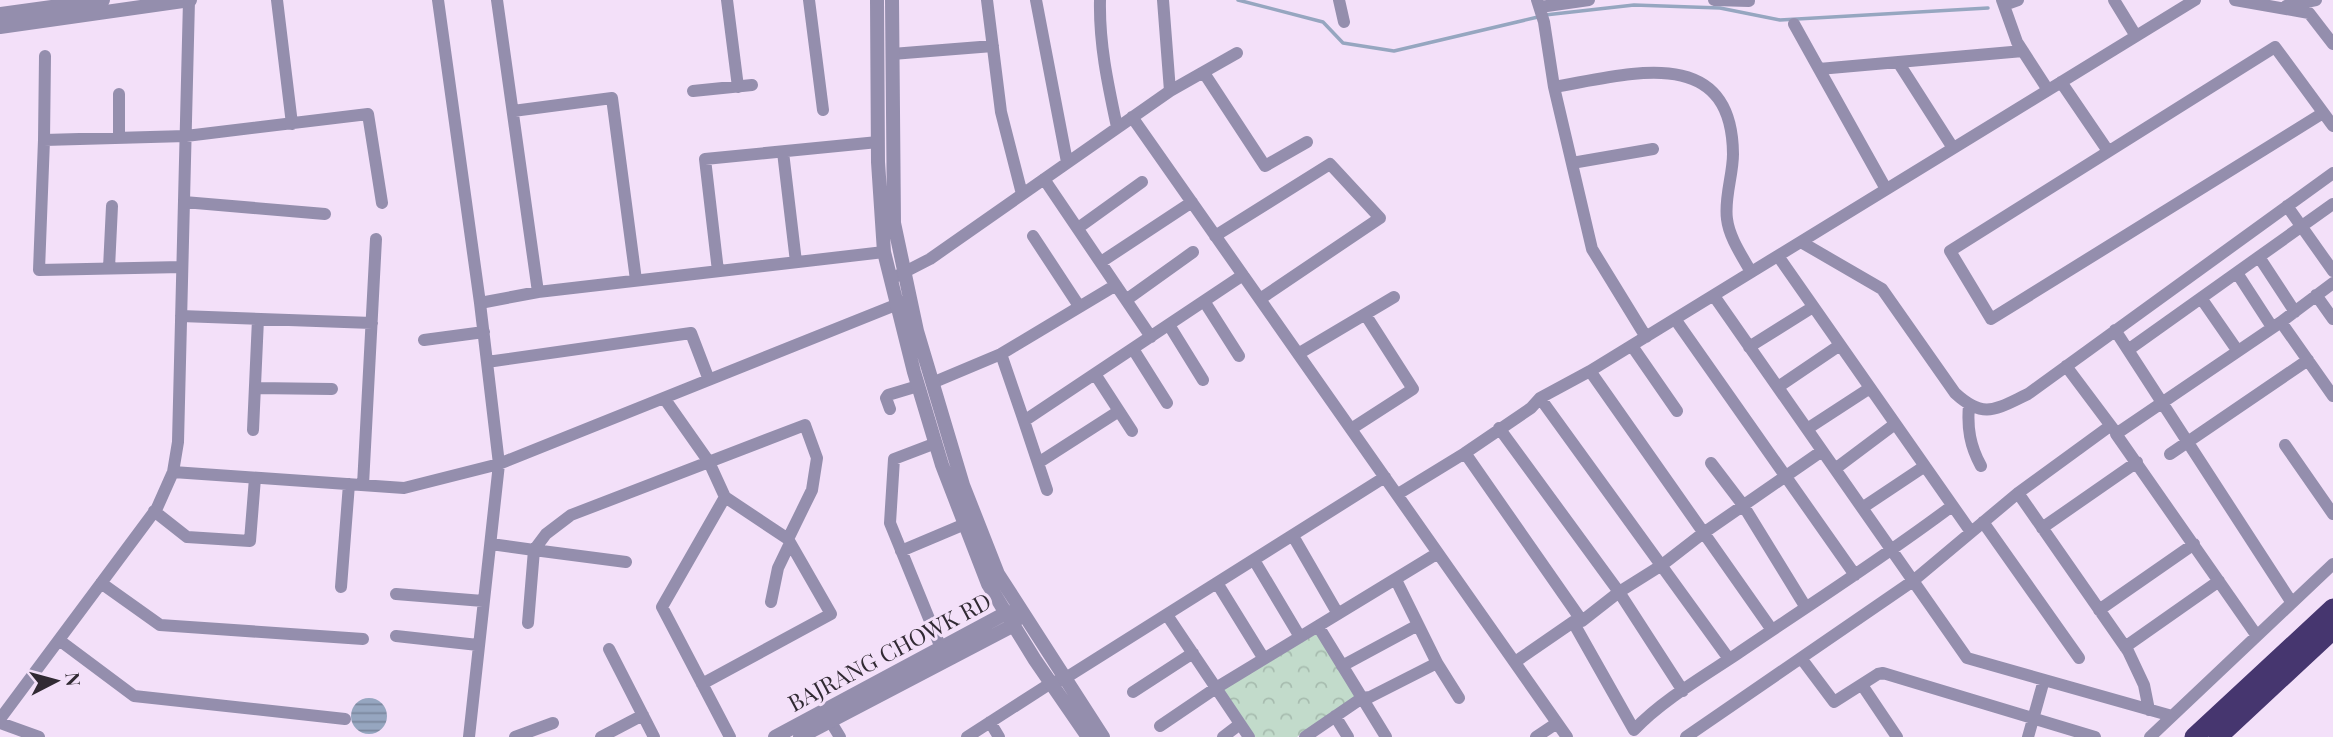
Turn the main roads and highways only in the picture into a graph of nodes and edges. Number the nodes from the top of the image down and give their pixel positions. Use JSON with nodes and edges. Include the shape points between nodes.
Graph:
{"nodes":[{"id":1,"x":2333,"y":608,"type":"edge"},
{"id":2,"x":2333,"y":630,"type":"edge"},
{"id":3,"x":2194,"y":737,"type":"edge"},
{"id":4,"x":2218,"y":737,"type":"edge"}],
"edges":[{"from":1,"to":3,"type":"highway"},
{"from":2,"to":4,"type":"highway"}]}
